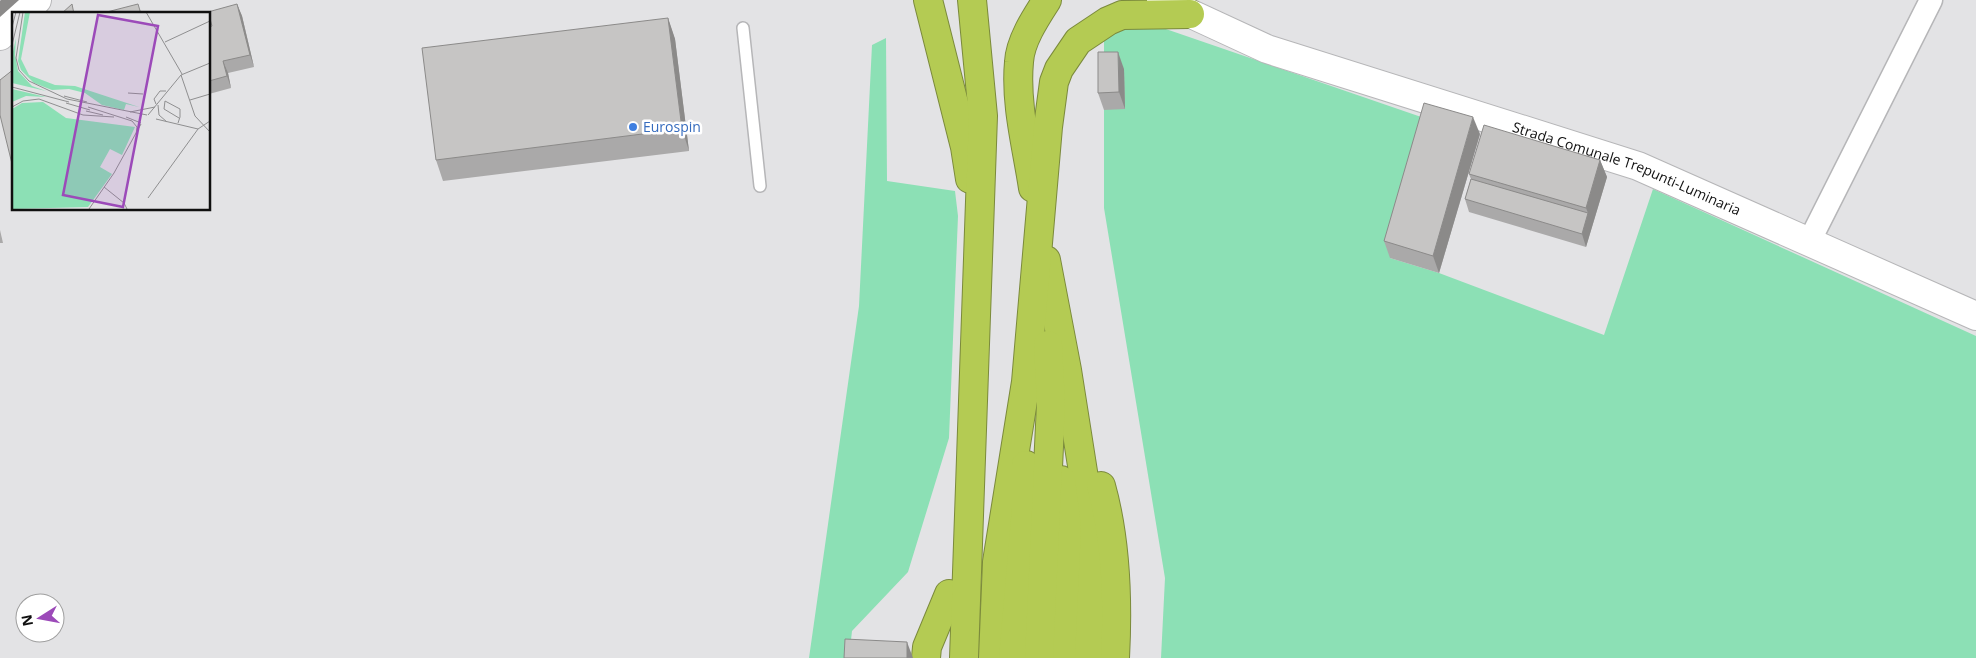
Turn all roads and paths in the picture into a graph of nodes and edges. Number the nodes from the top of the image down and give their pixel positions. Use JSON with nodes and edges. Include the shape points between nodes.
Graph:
{"nodes":[{"id":1,"x":36,"y":0,"type":"edge"},
{"id":2,"x":928,"y":0,"type":"edge"},
{"id":3,"x":972,"y":0,"type":"edge"},
{"id":4,"x":1047,"y":0,"type":"edge"},
{"id":5,"x":1161,"y":0,"type":"edge"},
{"id":6,"x":1931,"y":0,"type":"edge"},
{"id":7,"x":1190,"y":7,"type":"edge"},
{"id":8,"x":24,"y":12,"type":"edge"},
{"id":9,"x":12,"y":24,"type":"edge"},
{"id":10,"x":743,"y":28,"type":"dead end"},
{"id":11,"x":0,"y":36,"type":"edge"},
{"id":12,"x":760,"y":186,"type":"dead end"},
{"id":13,"x":1040,"y":229,"type":"junction"},
{"id":14,"x":979,"y":231,"type":"junction"},
{"id":15,"x":1809,"y":242,"type":"junction"},
{"id":16,"x":1976,"y":316,"type":"edge"},
{"id":17,"x":1067,"y":370,"type":"junction"},
{"id":18,"x":1026,"y":382,"type":"junction"},
{"id":19,"x":1051,"y":404,"type":"junction"},
{"id":20,"x":971,"y":473,"type":"junction"},
{"id":21,"x":949,"y":594,"type":"junction"},
{"id":22,"x":926,"y":658,"type":"edge"},
{"id":23,"x":945,"y":658,"type":"edge"},
{"id":24,"x":964,"y":658,"type":"edge"},
{"id":25,"x":993,"y":658,"type":"edge"},
{"id":26,"x":1013,"y":658,"type":"edge"},
{"id":27,"x":1039,"y":658,"type":"edge"},
{"id":28,"x":1061,"y":658,"type":"edge"},
{"id":29,"x":1088,"y":658,"type":"edge"},
{"id":30,"x":1115,"y":658,"type":"edge"}],
"edges":[{"from":1,"to":8,"type":"main road"},
{"from":2,"to":14,"type":"highway","via":[[965,147]]},
{"from":3,"to":14,"type":"highway","via":[[983,116]]},
{"from":4,"to":13,"type":"highway","via":[[1018,61],[1022,119]]},
{"from":5,"to":7,"type":"main road","name":"Strada Comunale Trepunti-Luminaria"},
{"from":6,"to":15,"type":"street"},
{"from":7,"to":13,"type":"highway","via":[[1122,15],[1088,34],[1069,53],[1059,69],[1051,101]]},
{"from":7,"to":15,"type":"main road","name":"Strada Comunale Trepunti-Luminaria","via":[[1267,50],[1638,166]]},
{"from":9,"to":11,"type":"main road"},
{"from":10,"to":12,"type":"lane"},
{"from":13,"to":17,"type":"highway"},
{"from":13,"to":18,"type":"highway"},
{"from":13,"to":19,"type":"highway"},
{"from":14,"to":20,"type":"highway"},
{"from":15,"to":16,"type":"main road","name":"Strada Comunale Trepunti-Luminaria"},
{"from":17,"to":29,"type":"highway","via":[[1089,510]]},
{"from":17,"to":30,"type":"highway","via":[[1106,506],[1113,569]]},
{"from":18,"to":25,"type":"highway","via":[[997,562]]},
{"from":18,"to":26,"type":"highway","via":[[1026,508]]},
{"from":19,"to":27,"type":"highway"},
{"from":19,"to":28,"type":"highway","via":[[1067,527]]},
{"from":20,"to":21,"type":"highway"},
{"from":20,"to":24,"type":"highway"},
{"from":21,"to":22,"type":"highway","via":[[927,647]]},
{"from":21,"to":23,"type":"highway"}]}
